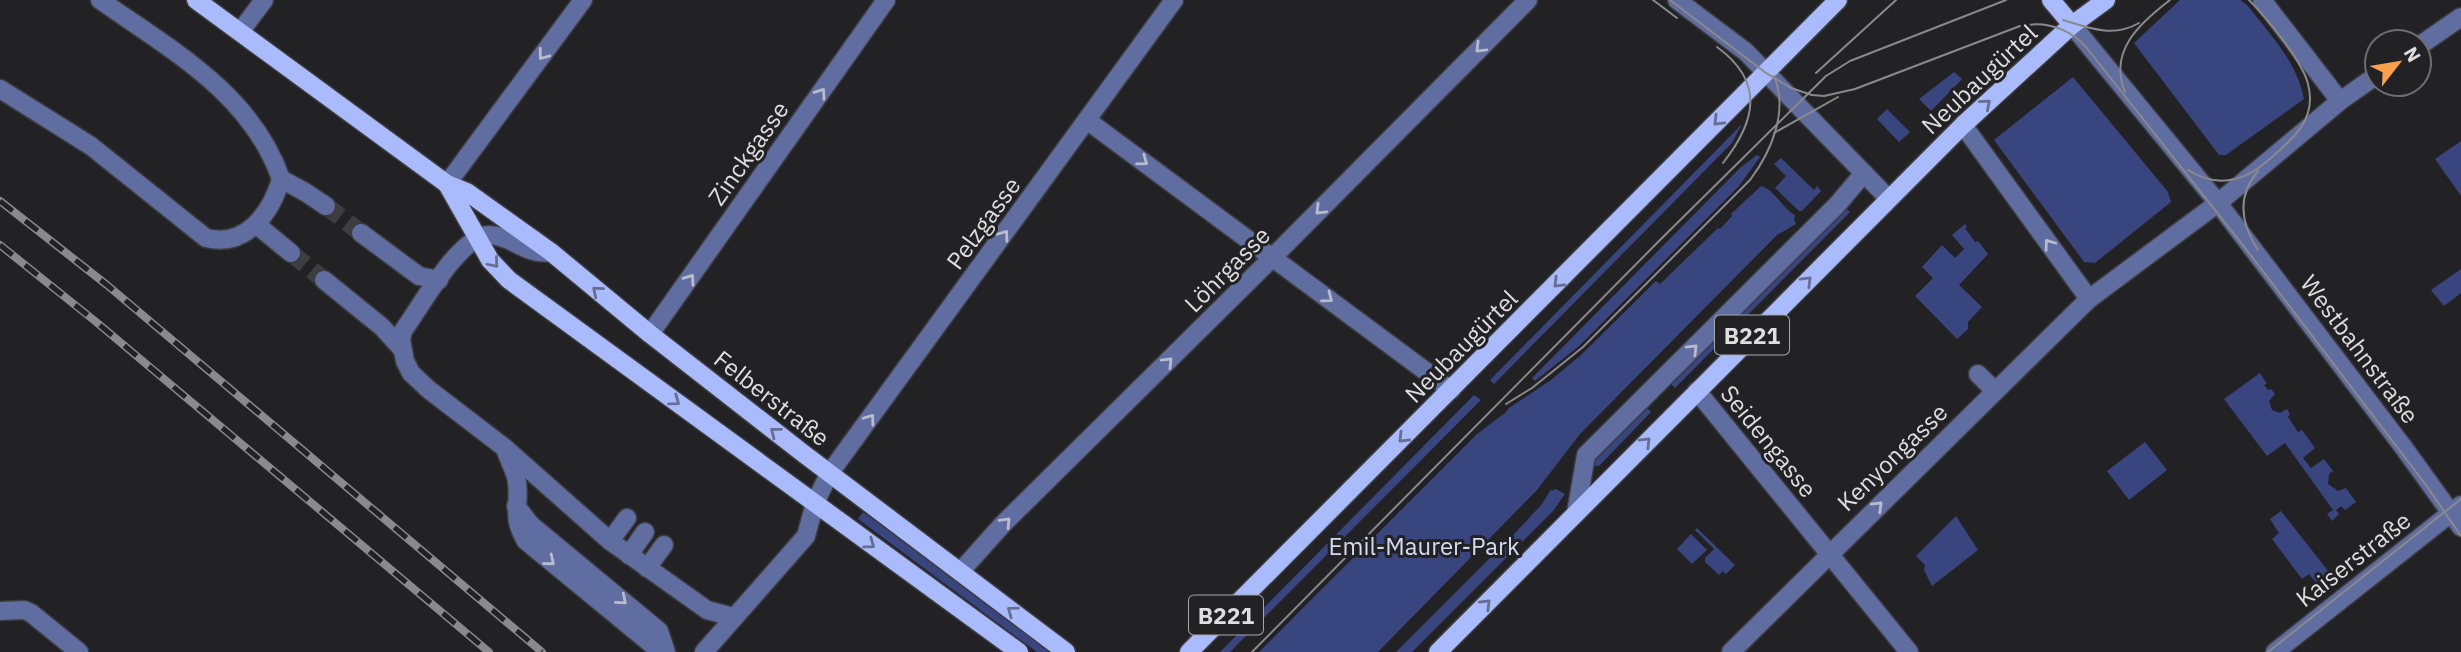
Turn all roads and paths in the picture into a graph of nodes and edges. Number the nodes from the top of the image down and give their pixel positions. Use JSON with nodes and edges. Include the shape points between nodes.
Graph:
{"nodes":[{"id":1,"x":100,"y":0,"type":"edge"},
{"id":2,"x":196,"y":0,"type":"edge"},
{"id":3,"x":264,"y":0,"type":"edge"},
{"id":4,"x":583,"y":0,"type":"edge"},
{"id":5,"x":886,"y":0,"type":"edge"},
{"id":6,"x":1174,"y":0,"type":"edge"},
{"id":7,"x":1528,"y":0,"type":"edge"},
{"id":8,"x":1676,"y":0,"type":"edge"},
{"id":9,"x":1838,"y":0,"type":"edge"},
{"id":10,"x":2051,"y":0,"type":"edge"},
{"id":11,"x":2106,"y":0,"type":"edge"},
{"id":12,"x":2262,"y":0,"type":"edge"},
{"id":13,"x":2461,"y":17,"type":"edge"},
{"id":14,"x":2072,"y":25,"type":"junction"},
{"id":15,"x":240,"y":32,"type":"junction"},
{"id":16,"x":2433,"y":36,"type":"edge"},
{"id":17,"x":1766,"y":72,"type":"junction"},
{"id":18,"x":2363,"y":85,"type":"edge"},
{"id":19,"x":0,"y":89,"type":"edge"},
{"id":20,"x":2340,"y":101,"type":"junction"},
{"id":21,"x":1088,"y":121,"type":"junction"},
{"id":22,"x":1963,"y":125,"type":"junction"},
{"id":23,"x":1864,"y":173,"type":"junction"},
{"id":24,"x":281,"y":179,"type":"junction"},
{"id":25,"x":447,"y":184,"type":"junction"},
{"id":26,"x":1888,"y":198,"type":"junction"},
{"id":27,"x":2218,"y":203,"type":"junction"},
{"id":28,"x":326,"y":206,"type":"tunnel mouth"},
{"id":29,"x":257,"y":225,"type":"junction"},
{"id":30,"x":361,"y":233,"type":"tunnel mouth"},
{"id":31,"x":477,"y":238,"type":"junction"},
{"id":32,"x":291,"y":253,"type":"tunnel mouth"},
{"id":33,"x":551,"y":253,"type":"junction"},
{"id":34,"x":1273,"y":257,"type":"junction"},
{"id":35,"x":324,"y":280,"type":"tunnel mouth"},
{"id":36,"x":439,"y":280,"type":"junction"},
{"id":37,"x":2089,"y":299,"type":"junction"},
{"id":38,"x":650,"y":334,"type":"junction"},
{"id":39,"x":402,"y":349,"type":"junction"},
{"id":40,"x":1978,"y":374,"type":"dead end"},
{"id":41,"x":1451,"y":390,"type":"junction"},
{"id":42,"x":1697,"y":391,"type":"junction"},
{"id":43,"x":1995,"y":391,"type":"junction"},
{"id":44,"x":505,"y":449,"type":"junction"},
{"id":45,"x":829,"y":474,"type":"junction"},
{"id":46,"x":815,"y":503,"type":"junction"},
{"id":47,"x":1576,"y":513,"type":"junction"},
{"id":48,"x":2458,"y":515,"type":"edge"},
{"id":49,"x":627,"y":517,"type":"dead end"},
{"id":50,"x":645,"y":531,"type":"dead end"},
{"id":51,"x":610,"y":541,"type":"junction"},
{"id":52,"x":664,"y":545,"type":"dead end"},
{"id":53,"x":1829,"y":554,"type":"junction"},
{"id":54,"x":629,"y":555,"type":"junction"},
{"id":55,"x":647,"y":568,"type":"junction"},
{"id":56,"x":960,"y":572,"type":"junction"},
{"id":57,"x":0,"y":611,"type":"edge"},
{"id":58,"x":733,"y":617,"type":"junction"},
{"id":59,"x":1014,"y":650,"type":"edge"},
{"id":60,"x":79,"y":652,"type":"edge"},
{"id":61,"x":663,"y":652,"type":"edge"},
{"id":62,"x":704,"y":652,"type":"edge"},
{"id":63,"x":1066,"y":652,"type":"edge"},
{"id":64,"x":1189,"y":652,"type":"edge"},
{"id":65,"x":1438,"y":652,"type":"edge"},
{"id":66,"x":1731,"y":652,"type":"edge"},
{"id":67,"x":1909,"y":652,"type":"edge"},
{"id":68,"x":2275,"y":652,"type":"edge"}],
"edges":[{"from":1,"to":24,"type":"street","via":[[211,78],[264,139]]},
{"from":2,"to":15,"type":"main road","name":"Felberstraße"},
{"from":3,"to":15,"type":"street"},
{"from":4,"to":25,"type":"street","one_way":true},
{"from":38,"to":5,"type":"street","name":"Zinckgasse","one_way":true},
{"from":6,"to":21,"type":"street","name":"Pelzgasse"},
{"from":7,"to":34,"type":"street","name":"Löhrgasse","one_way":true},
{"from":8,"to":17,"type":"street"},
{"from":9,"to":17,"type":"main road","name":"Neubaugürtel","number":"B221"},
{"from":10,"to":14,"type":"main road"},
{"from":11,"to":14,"type":"main road","name":"Neubaugürtel","number":"B221"},
{"from":12,"to":20,"type":"street"},
{"from":13,"to":16,"type":"street"},
{"from":22,"to":14,"type":"main road","name":"Neubaugürtel","number":"B221","one_way":true},
{"from":14,"to":27,"type":"street","name":"Westbahnstraße"},
{"from":15,"to":25,"type":"main road","name":"Felberstraße"},
{"from":17,"to":23,"type":"street"},
{"from":17,"to":41,"type":"main road","name":"Neubaugürtel","number":"B221","one_way":true},
{"from":18,"to":20,"type":"street","name":"Kenyongasse"},
{"from":19,"to":29,"type":"street","via":[[91,146],[206,238],[230,240]]},
{"from":20,"to":27,"type":"street","name":"Kenyongasse"},
{"from":21,"to":34,"type":"street","one_way":true},
{"from":45,"to":21,"type":"street","name":"Pelzgasse","one_way":true},
{"from":22,"to":26,"type":"main road","name":"Neubaugürtel","number":"B221"},
{"from":37,"to":22,"type":"street","one_way":true},
{"from":23,"to":26,"type":"street"},
{"from":47,"to":23,"type":"street","one_way":true,"via":[[1586,455],[1838,205]]},
{"from":24,"to":28,"type":"street"},
{"from":24,"to":29,"type":"street"},
{"from":25,"to":31,"type":"main road","name":"Felberstraße"},
{"from":25,"to":33,"type":"main road","name":"Felberstraße","via":[[467,192]]},
{"from":42,"to":26,"type":"main road","name":"Neubaugürtel","number":"B221","one_way":true},
{"from":27,"to":37,"type":"street","name":"Kenyongasse"},
{"from":27,"to":48,"type":"street","name":"Westbahnstraße"},
{"from":29,"to":32,"type":"street"},
{"from":30,"to":36,"type":"street","via":[[419,276]]},
{"from":31,"to":33,"type":"street","via":[[489,235],[531,252]]},
{"from":31,"to":36,"type":"street","via":[[458,252]]},
{"from":31,"to":46,"type":"main road","name":"Felberstraße","one_way":true,"via":[[509,280]]},
{"from":38,"to":33,"type":"main road","name":"Felberstraße","one_way":true},
{"from":34,"to":41,"type":"street","one_way":true},
{"from":56,"to":34,"type":"street","name":"Löhrgasse","one_way":true},
{"from":35,"to":39,"type":"street"},
{"from":36,"to":39,"type":"street","via":[[403,331]]},
{"from":37,"to":43,"type":"street","name":"Kenyongasse"},
{"from":45,"to":38,"type":"main road","name":"Felberstraße","one_way":true},
{"from":39,"to":44,"type":"street","via":[[411,373]]},
{"from":40,"to":43,"type":"street"},
{"from":41,"to":64,"type":"main road","name":"Neubaugürtel","number":"B221","one_way":true},
{"from":47,"to":42,"type":"main road","name":"Neubaugürtel","number":"B221","one_way":true},
{"from":42,"to":53,"type":"street","name":"Seidengasse"},
{"from":53,"to":43,"type":"street","name":"Kenyongasse","one_way":true},
{"from":44,"to":51,"type":"street"},
{"from":44,"to":61,"type":"street","one_way":true,"via":[[517,481],[519,529],[526,541]]},
{"from":45,"to":46,"type":"street","name":"Pelzgasse"},
{"from":45,"to":56,"type":"main road","name":"Felberstraße"},
{"from":46,"to":58,"type":"street","name":"Pelzgasse","via":[[806,536]]},
{"from":46,"to":59,"type":"main road","name":"Felberstraße","one_way":true},
{"from":65,"to":47,"type":"main road","name":"Neubaugürtel","number":"B221","one_way":true},
{"from":48,"to":68,"type":"street","name":"Kaiserstraße"},
{"from":49,"to":51,"type":"street"},
{"from":50,"to":54,"type":"street"},
{"from":51,"to":54,"type":"street"},
{"from":52,"to":55,"type":"street"},
{"from":53,"to":66,"type":"street","name":"Kenyongasse"},
{"from":53,"to":67,"type":"street","name":"Seidengasse"},
{"from":54,"to":55,"type":"street"},
{"from":55,"to":58,"type":"street","via":[[707,610]]},
{"from":63,"to":56,"type":"main road","name":"Felberstraße","one_way":true},
{"from":57,"to":60,"type":"street","via":[[31,613]]},
{"from":58,"to":62,"type":"street","name":"Pelzgasse"}]}
